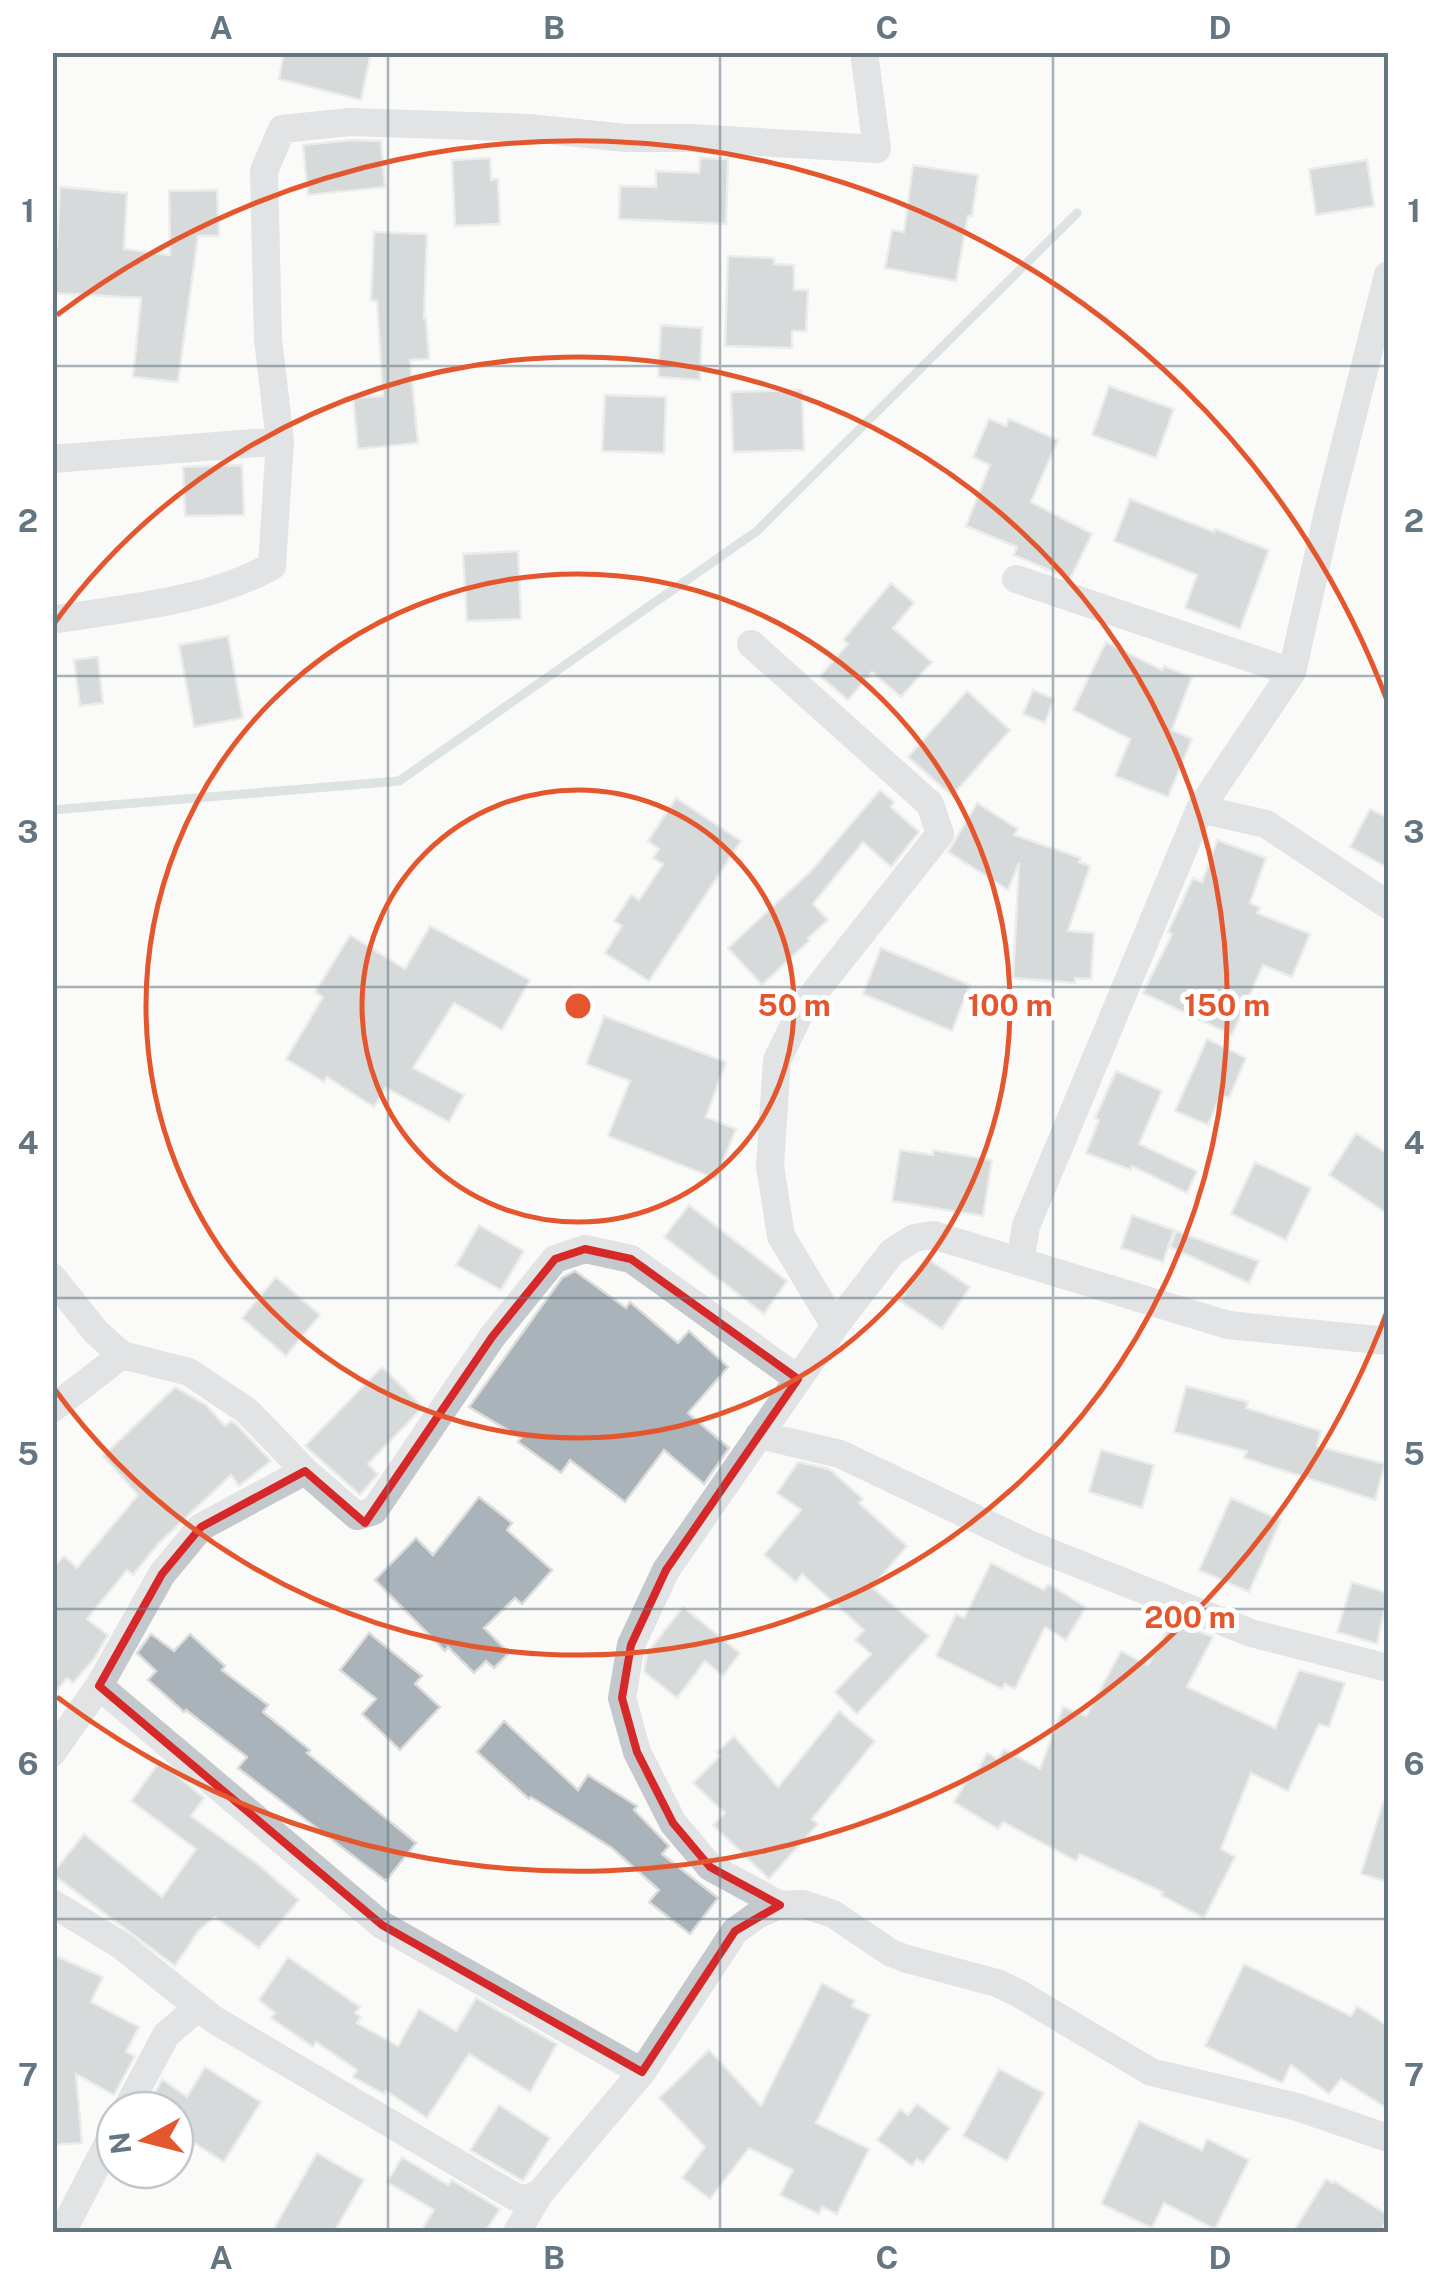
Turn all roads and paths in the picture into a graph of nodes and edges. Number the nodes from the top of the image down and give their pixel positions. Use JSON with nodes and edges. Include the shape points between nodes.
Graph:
{"nodes":[{"id":1,"x":864,"y":52,"type":"edge"},
{"id":2,"x":1388,"y":275,"type":"edge"},
{"id":3,"x":280,"y":442,"type":"junction"},
{"id":4,"x":52,"y":459,"type":"edge"},
{"id":5,"x":1016,"y":580,"type":"dead end"},
{"id":6,"x":52,"y":620,"type":"edge"},
{"id":7,"x":751,"y":644,"type":"dead end"},
{"id":8,"x":1292,"y":672,"type":"junction"},
{"id":9,"x":1200,"y":809,"type":"junction"},
{"id":10,"x":1388,"y":905,"type":"edge"},
{"id":11,"x":1020,"y":1262,"type":"junction"},
{"id":12,"x":52,"y":1278,"type":"edge"},
{"id":13,"x":834,"y":1326,"type":"junction"},
{"id":14,"x":1388,"y":1341,"type":"edge"},
{"id":15,"x":122,"y":1355,"type":"junction"},
{"id":16,"x":798,"y":1378,"type":"junction"},
{"id":17,"x":52,"y":1409,"type":"edge"},
{"id":18,"x":759,"y":1435,"type":"junction"},
{"id":19,"x":304,"y":1472,"type":"junction"},
{"id":20,"x":1388,"y":1668,"type":"edge"},
{"id":21,"x":99,"y":1686,"type":"junction"},
{"id":22,"x":52,"y":1753,"type":"edge"},
{"id":23,"x":52,"y":1903,"type":"edge"},
{"id":24,"x":780,"y":1905,"type":"junction"},
{"id":25,"x":197,"y":2008,"type":"junction"},
{"id":26,"x":642,"y":2072,"type":"junction"},
{"id":27,"x":137,"y":2090,"type":"edge"},
{"id":28,"x":1388,"y":2138,"type":"edge"},
{"id":29,"x":95,"y":2168,"type":"edge"},
{"id":30,"x":540,"y":2193,"type":"junction"},
{"id":31,"x":62,"y":2232,"type":"edge"},
{"id":32,"x":517,"y":2232,"type":"edge"}],
"edges":[{"from":1,"to":3,"type":"street","via":[[876,149],[529,128],[350,122],[282,129],[264,171],[268,340]]},
{"from":2,"to":8,"type":"street"},
{"from":3,"to":4,"type":"street"},
{"from":3,"to":6,"type":"street","via":[[272,566],[242,582]]},
{"from":5,"to":8,"type":"street"},
{"from":7,"to":13,"type":"street","via":[[930,804],[940,834],[803,1007],[777,1060],[770,1166],[781,1236]]},
{"from":8,"to":9,"type":"street"},
{"from":9,"to":10,"type":"street","via":[[1266,824]]},
{"from":9,"to":11,"type":"street","via":[[1026,1226]]},
{"from":11,"to":13,"type":"street","via":[[933,1236],[914,1238],[892,1252]]},
{"from":11,"to":14,"type":"street","via":[[1228,1325]]},
{"from":12,"to":15,"type":"street"},
{"from":13,"to":16,"type":"street"},
{"from":15,"to":17,"type":"street"},
{"from":15,"to":19,"type":"street","via":[[189,1372],[248,1410]]},
{"from":16,"to":18,"type":"street"},
{"from":16,"to":19,"type":"street","via":[[631,1259],[585,1249],[556,1259],[492,1337],[374,1512],[357,1516]]},
{"from":18,"to":20,"type":"street","via":[[840,1454],[1030,1545],[1252,1632]]},
{"from":18,"to":24,"type":"street","via":[[666,1570],[631,1645],[622,1698],[637,1752],[674,1823],[710,1866]]},
{"from":19,"to":21,"type":"street","via":[[200,1527],[162,1574]]},
{"from":21,"to":22,"type":"street"},
{"from":21,"to":26,"type":"street","via":[[382,1925]]},
{"from":23,"to":25,"type":"street","via":[[122,1946]]},
{"from":24,"to":26,"type":"street","via":[[735,1931]]},
{"from":24,"to":28,"type":"street","via":[[804,1904],[833,1914],[891,1953],[997,1983],[1151,2072]]},
{"from":25,"to":27,"type":"street","via":[[166,2035]]},
{"from":25,"to":30,"type":"street","via":[[515,2197]]},
{"from":26,"to":30,"type":"street"},
{"from":29,"to":31,"type":"street"},
{"from":30,"to":32,"type":"street"}]}
